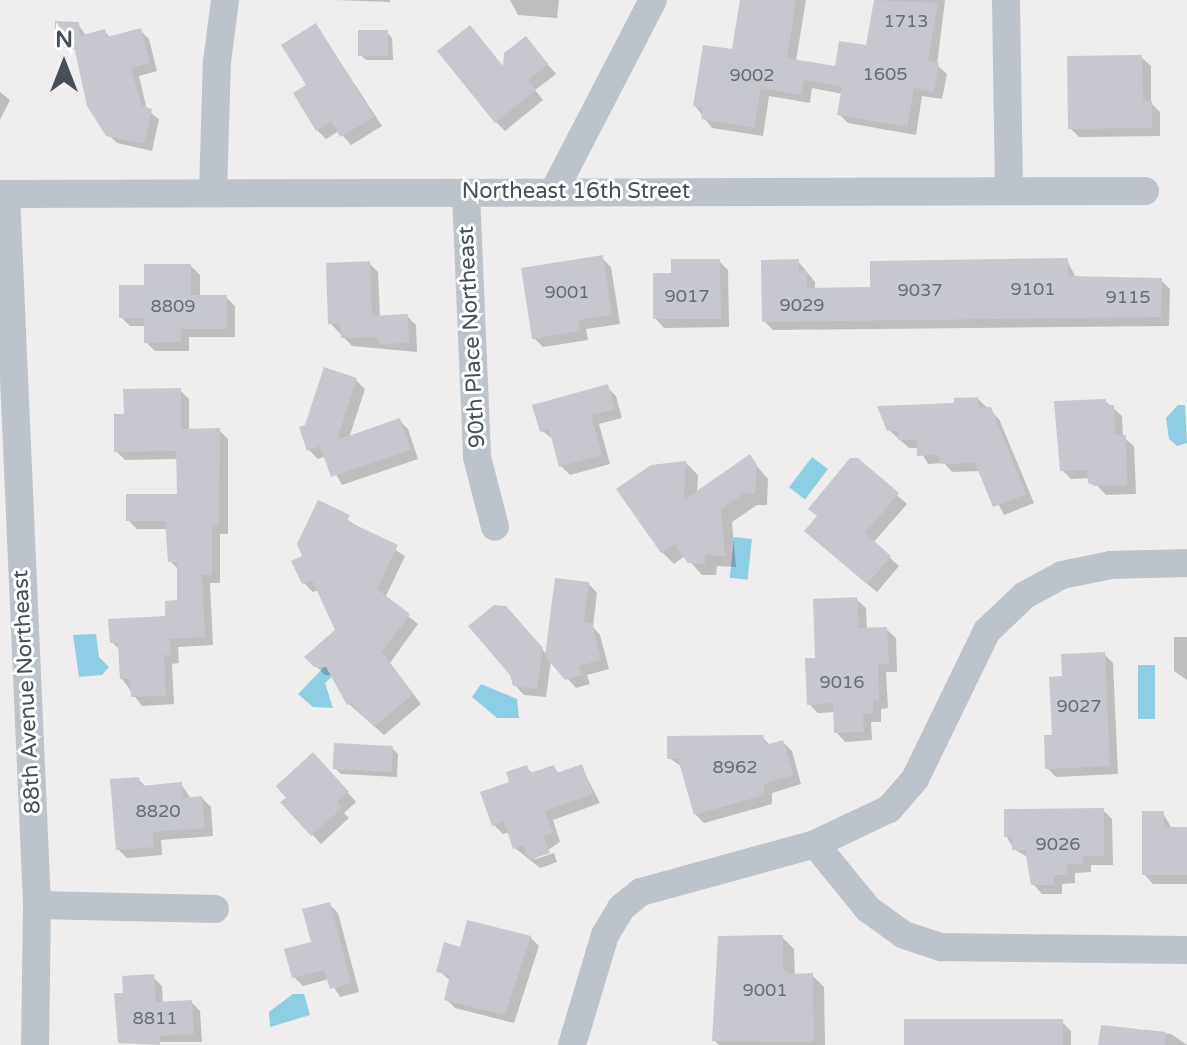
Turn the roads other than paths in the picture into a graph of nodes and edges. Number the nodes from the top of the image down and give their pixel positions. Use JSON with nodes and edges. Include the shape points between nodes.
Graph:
{"nodes":[{"id":1,"x":225,"y":0,"type":"edge"},
{"id":2,"x":653,"y":0,"type":"edge"},
{"id":3,"x":1006,"y":0,"type":"edge"},
{"id":4,"x":554,"y":191,"type":"junction"},
{"id":5,"x":1009,"y":191,"type":"junction"},
{"id":6,"x":1145,"y":191,"type":"dead end"},
{"id":7,"x":213,"y":193,"type":"junction"},
{"id":8,"x":466,"y":193,"type":"junction"},
{"id":9,"x":3,"y":194,"type":"edge"},
{"id":10,"x":495,"y":527,"type":"dead end"},
{"id":11,"x":1187,"y":563,"type":"edge"},
{"id":12,"x":815,"y":844,"type":"junction"},
{"id":13,"x":37,"y":905,"type":"junction"},
{"id":14,"x":215,"y":909,"type":"dead end"},
{"id":15,"x":1187,"y":950,"type":"edge"},
{"id":16,"x":35,"y":1045,"type":"edge"},
{"id":17,"x":572,"y":1045,"type":"edge"}],
"edges":[{"from":1,"to":7,"type":"street","via":[[217,62]]},
{"from":2,"to":4,"type":"street"},
{"from":3,"to":5,"type":"street"},
{"from":4,"to":5,"type":"street","name":"Northeast 16th Street"},
{"from":4,"to":8,"type":"street","name":"Northeast 16th Street"},
{"from":5,"to":6,"type":"street","name":"Northeast 16th Street"},
{"from":7,"to":8,"type":"street","name":"Northeast 16th Street"},
{"from":7,"to":9,"type":"street","name":"Northeast 16th Street"},
{"from":8,"to":10,"type":"street","name":"90th Place Northeast","via":[[477,457]]},
{"from":9,"to":13,"type":"street","name":"88th Avenue Northeast"},
{"from":11,"to":12,"type":"street","via":[[1111,565],[1062,575],[1025,595],[987,631],[906,789],[889,809]]},
{"from":12,"to":15,"type":"street","via":[[868,909],[904,935],[942,947]]},
{"from":12,"to":17,"type":"street","via":[[641,892],[621,908],[605,935]]},
{"from":13,"to":14,"type":"street"},
{"from":13,"to":16,"type":"street","name":"88th Avenue Northeast"}]}
